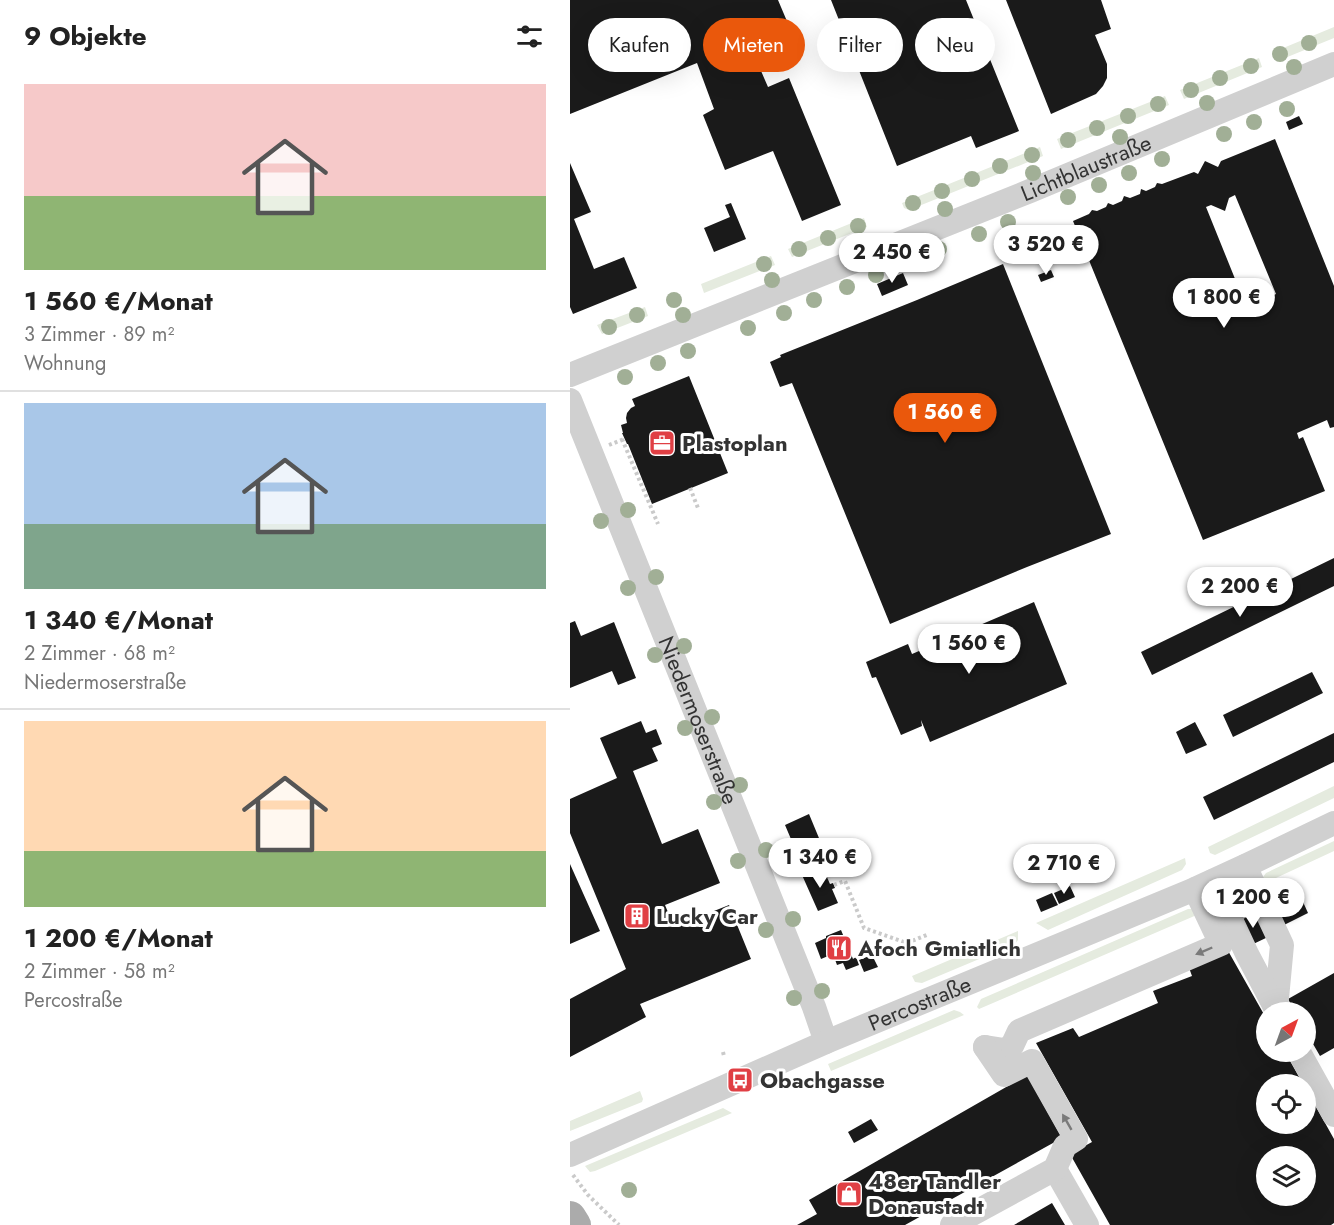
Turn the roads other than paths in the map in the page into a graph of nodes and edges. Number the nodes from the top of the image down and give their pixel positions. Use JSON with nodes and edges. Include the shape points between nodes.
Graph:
{"nodes":[{"id":1,"x":1334,"y":64,"type":"edge"},
{"id":2,"x":570,"y":375,"type":"edge"},
{"id":3,"x":570,"y":400,"type":"edge"},
{"id":4,"x":1334,"y":823,"type":"edge"},
{"id":5,"x":1245,"y":866,"type":"junction"},
{"id":6,"x":1204,"y":885,"type":"junction"},
{"id":7,"x":1272,"y":1002,"type":"edge"},
{"id":8,"x":1278,"y":1002,"type":"edge"},
{"id":9,"x":826,"y":1042,"type":"junction"},
{"id":10,"x":1305,"y":1062,"type":"edge"},
{"id":11,"x":1334,"y":1115,"type":"edge"},
{"id":12,"x":570,"y":1155,"type":"edge"},
{"id":13,"x":1054,"y":1169,"type":"junction"},
{"id":14,"x":570,"y":1217,"type":"edge"},
{"id":15,"x":575,"y":1225,"type":"edge"},
{"id":16,"x":952,"y":1225,"type":"edge"},
{"id":17,"x":1087,"y":1225,"type":"edge"}],
"edges":[{"from":1,"to":2,"type":"street","name":"Lichtblaustraße","via":[[1030,191]]},
{"from":3,"to":9,"type":"street","name":"Niedermoserstraße"},
{"from":4,"to":5,"type":"street","name":"Percostraße"},
{"from":5,"to":6,"type":"street","name":"Percostraße"},
{"from":5,"to":8,"type":"street","via":[[1282,945]]},
{"from":6,"to":7,"type":"street"},
{"from":6,"to":9,"type":"street","name":"Percostraße"},
{"from":6,"to":13,"type":"street","via":[[1221,944],[1019,1031],[1012,1047],[985,1047],[1004,1075],[1032,1061],[1060,1110],[1076,1139],[1065,1146]]},
{"from":9,"to":12,"type":"street","name":"Percostraße"},
{"from":10,"to":11,"type":"street"},
{"from":13,"to":16,"type":"street"},
{"from":13,"to":17,"type":"street"},
{"from":14,"to":15,"type":"main road"}]}
